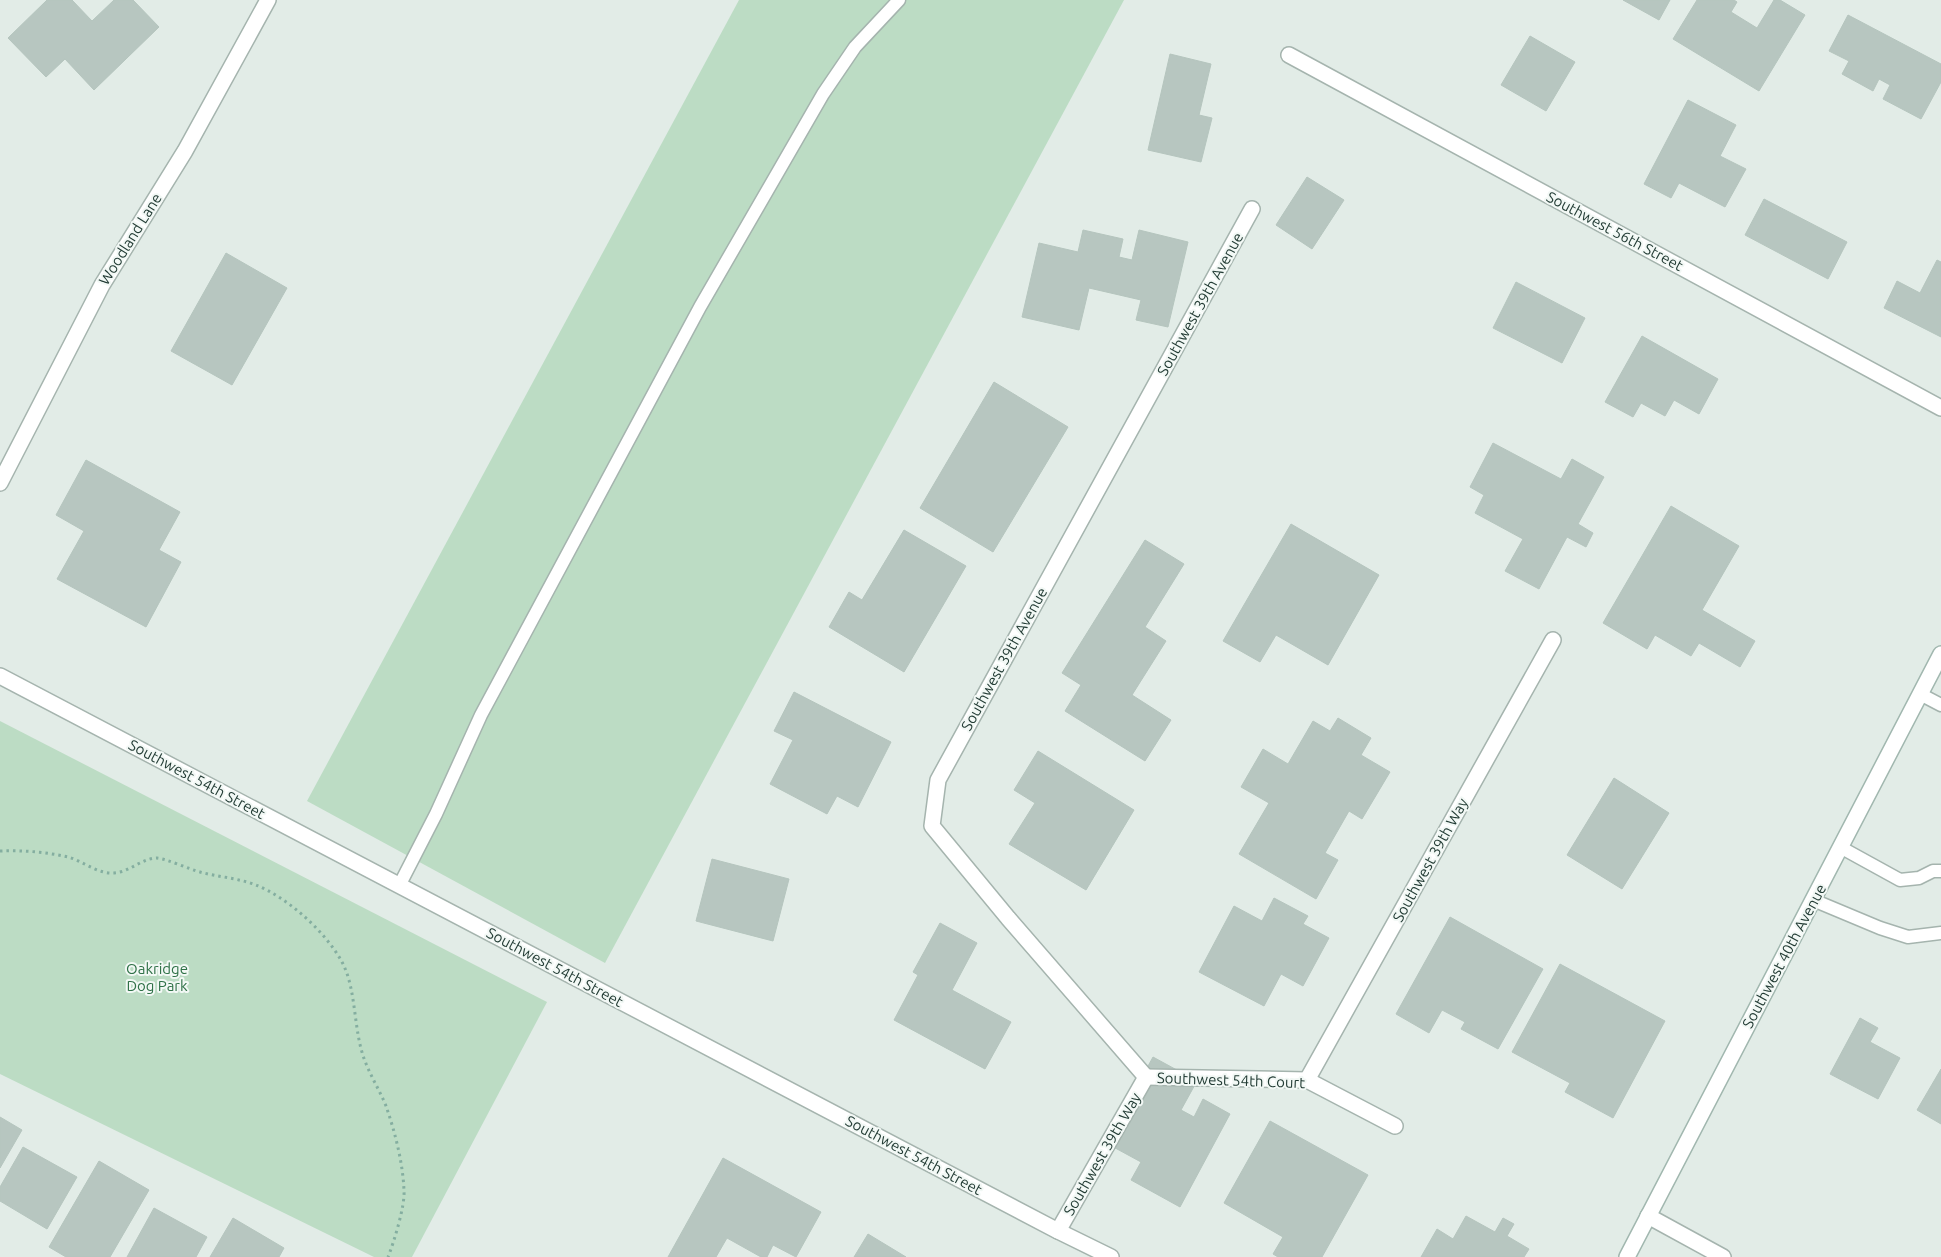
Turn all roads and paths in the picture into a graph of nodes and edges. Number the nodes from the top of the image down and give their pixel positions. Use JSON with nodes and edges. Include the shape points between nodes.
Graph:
{"nodes":[{"id":1,"x":268,"y":0,"type":"edge"},
{"id":2,"x":899,"y":0,"type":"edge"},
{"id":3,"x":1289,"y":55,"type":"dead end"},
{"id":4,"x":1252,"y":209,"type":"dead end"},
{"id":5,"x":1941,"y":408,"type":"edge"},
{"id":6,"x":0,"y":483,"type":"edge"},
{"id":7,"x":1553,"y":640,"type":"dead end"},
{"id":8,"x":1941,"y":654,"type":"edge"},
{"id":9,"x":0,"y":676,"type":"edge"},
{"id":10,"x":1920,"y":694,"type":"junction"},
{"id":11,"x":1941,"y":706,"type":"edge"},
{"id":12,"x":1840,"y":847,"type":"junction"},
{"id":13,"x":0,"y":851,"type":"edge"},
{"id":14,"x":1941,"y":871,"type":"edge"},
{"id":15,"x":399,"y":886,"type":"junction"},
{"id":16,"x":1813,"y":900,"type":"junction"},
{"id":17,"x":1941,"y":933,"type":"edge"},
{"id":18,"x":1146,"y":1077,"type":"junction"},
{"id":19,"x":1307,"y":1080,"type":"junction"},
{"id":20,"x":1394,"y":1126,"type":"dead end"},
{"id":21,"x":1648,"y":1216,"type":"junction"},
{"id":22,"x":1058,"y":1231,"type":"junction"},
{"id":23,"x":388,"y":1257,"type":"edge"},
{"id":24,"x":1111,"y":1257,"type":"edge"},
{"id":25,"x":1626,"y":1257,"type":"edge"},
{"id":26,"x":1723,"y":1257,"type":"edge"}],
"edges":[{"from":1,"to":6,"type":"street","name":"Woodland Lane","via":[[185,151],[102,285]]},
{"from":2,"to":15,"type":"lane","via":[[855,47],[823,94],[700,307],[481,715]]},
{"from":3,"to":5,"type":"street","name":"Southwest 56th Street"},
{"from":4,"to":18,"type":"street","name":"Southwest 39th Avenue","via":[[938,780],[932,826]]},
{"from":7,"to":19,"type":"street","name":"Southwest 39th Way"},
{"from":8,"to":10,"type":"street","name":"Southwest 40th Avenue"},
{"from":9,"to":15,"type":"street","name":"Southwest 54th Street"},
{"from":10,"to":11,"type":"lane"},
{"from":10,"to":12,"type":"street","name":"Southwest 40th Avenue"},
{"from":12,"to":14,"type":"lane","via":[[1900,880]]},
{"from":12,"to":16,"type":"street","name":"Southwest 40th Avenue"},
{"from":13,"to":23,"type":"path","via":[[68,857],[100,871],[114,872],[158,858],[201,873],[254,885],[273,894],[310,921],[343,963],[351,989],[359,1045],[386,1106],[399,1155],[404,1193]]},
{"from":15,"to":22,"type":"street","name":"Southwest 54th Street"},
{"from":16,"to":17,"type":"lane","via":[[1908,937]]},
{"from":16,"to":21,"type":"street","name":"Southwest 40th Avenue"},
{"from":18,"to":19,"type":"street","name":"Southwest 54th Court"},
{"from":18,"to":22,"type":"street","name":"Southwest 39th Way"},
{"from":19,"to":20,"type":"street","name":"Southwest 54th Court"},
{"from":21,"to":25,"type":"street","name":"Southwest 40th Avenue"},
{"from":21,"to":26,"type":"street"},
{"from":22,"to":24,"type":"street","name":"Southwest 54th Street"}]}
